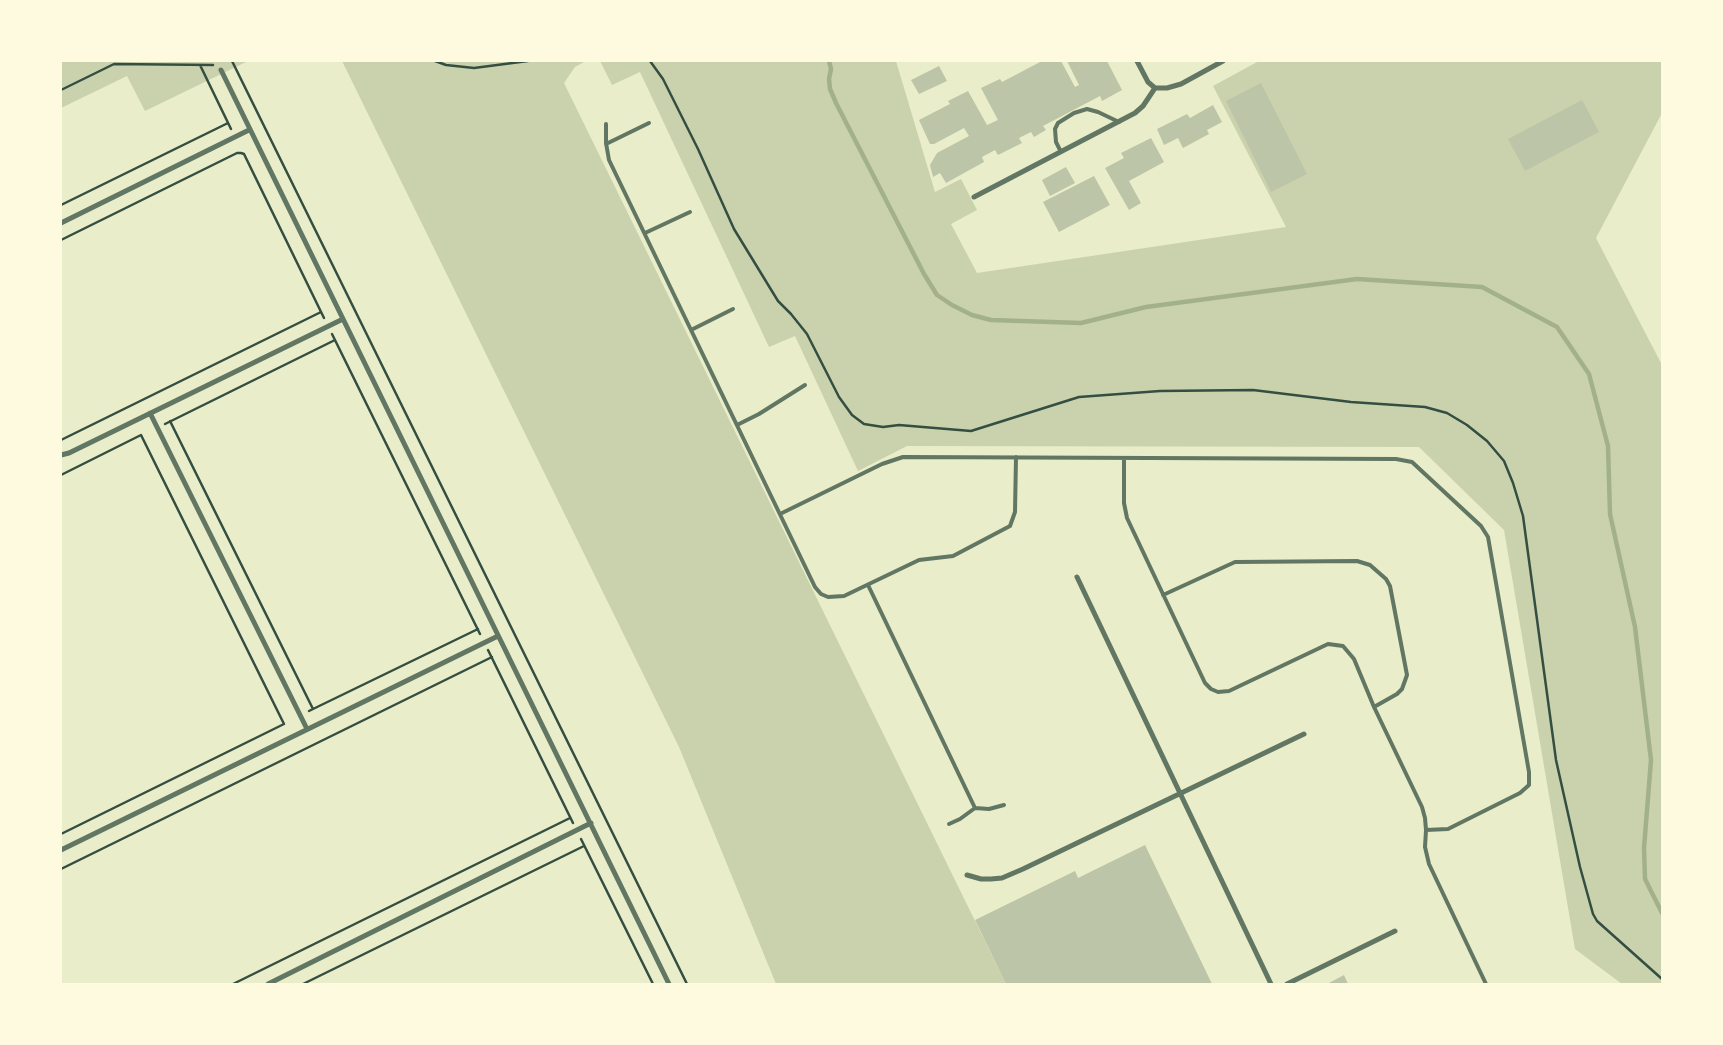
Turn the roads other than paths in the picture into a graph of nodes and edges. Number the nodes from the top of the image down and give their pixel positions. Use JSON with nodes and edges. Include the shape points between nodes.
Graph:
{"nodes":[{"id":1,"x":1137,"y":61,"type":"edge"},
{"id":2,"x":1223,"y":61,"type":"edge"},
{"id":3,"x":221,"y":70,"type":"dead end"},
{"id":4,"x":1155,"y":88,"type":"junction"},
{"id":5,"x":649,"y":122,"type":"dead end"},
{"id":6,"x":1119,"y":122,"type":"junction"},
{"id":7,"x":606,"y":124,"type":"dead end"},
{"id":8,"x":249,"y":130,"type":"junction"},
{"id":9,"x":606,"y":144,"type":"junction"},
{"id":10,"x":1061,"y":152,"type":"junction"},
{"id":11,"x":974,"y":197,"type":"dead end"},
{"id":12,"x":690,"y":212,"type":"dead end"},
{"id":13,"x":61,"y":223,"type":"edge"},
{"id":14,"x":645,"y":234,"type":"junction"},
{"id":15,"x":733,"y":310,"type":"dead end"},
{"id":16,"x":344,"y":319,"type":"junction"},
{"id":17,"x":691,"y":330,"type":"junction"},
{"id":18,"x":805,"y":385,"type":"dead end"},
{"id":19,"x":150,"y":413,"type":"junction"},
{"id":20,"x":737,"y":425,"type":"junction"},
{"id":21,"x":61,"y":455,"type":"edge"},
{"id":22,"x":1016,"y":458,"type":"junction"},
{"id":23,"x":1124,"y":458,"type":"junction"},
{"id":24,"x":780,"y":514,"type":"junction"},
{"id":25,"x":1077,"y":577,"type":"dead end"},
{"id":26,"x":868,"y":585,"type":"junction"},
{"id":27,"x":1164,"y":595,"type":"junction"},
{"id":28,"x":498,"y":636,"type":"junction"},
{"id":29,"x":1374,"y":706,"type":"junction"},
{"id":30,"x":306,"y":729,"type":"junction"},
{"id":31,"x":1304,"y":734,"type":"dead end"},
{"id":32,"x":1180,"y":794,"type":"junction"},
{"id":33,"x":1004,"y":805,"type":"dead end"},
{"id":34,"x":975,"y":808,"type":"junction"},
{"id":35,"x":591,"y":823,"type":"junction"},
{"id":36,"x":949,"y":824,"type":"dead end"},
{"id":37,"x":1426,"y":830,"type":"junction"},
{"id":38,"x":61,"y":850,"type":"edge"},
{"id":39,"x":967,"y":875,"type":"dead end"},
{"id":40,"x":1395,"y":931,"type":"dead end"},
{"id":41,"x":1486,"y":983,"type":"edge"},
{"id":42,"x":268,"y":984,"type":"edge"},
{"id":43,"x":670,"y":984,"type":"edge"},
{"id":44,"x":1271,"y":984,"type":"edge"},
{"id":45,"x":1287,"y":984,"type":"edge"}],
"edges":[{"from":1,"to":4,"type":"street"},
{"from":2,"to":4,"type":"street","via":[[1181,84]]},
{"from":3,"to":8,"type":"street"},
{"from":4,"to":6,"type":"street","via":[[1143,106]]},
{"from":5,"to":9,"type":"lane"},
{"from":6,"to":10,"type":"street"},
{"from":6,"to":10,"type":"lane","via":[[1087,109],[1074,114],[1058,123],[1055,129]]},
{"from":7,"to":9,"type":"lane"},
{"from":8,"to":13,"type":"street"},
{"from":8,"to":16,"type":"street"},
{"from":9,"to":14,"type":"lane","via":[[609,160]]},
{"from":10,"to":11,"type":"street"},
{"from":12,"to":14,"type":"lane"},
{"from":14,"to":17,"type":"lane"},
{"from":15,"to":17,"type":"lane"},
{"from":16,"to":19,"type":"street"},
{"from":16,"to":28,"type":"street"},
{"from":17,"to":20,"type":"lane"},
{"from":18,"to":20,"type":"lane"},
{"from":19,"to":21,"type":"street"},
{"from":19,"to":30,"type":"street"},
{"from":20,"to":24,"type":"lane"},
{"from":22,"to":23,"type":"lane"},
{"from":22,"to":24,"type":"lane","via":[[903,457]]},
{"from":22,"to":26,"type":"lane","via":[[1016,512],[1010,526],[953,556],[920,560]]},
{"from":23,"to":27,"type":"lane","via":[[1125,510]]},
{"from":23,"to":37,"type":"lane","via":[[1406,460],[1418,466],[1482,526],[1488,537],[1529,785],[1520,793],[1448,829]]},
{"from":24,"to":26,"type":"lane","via":[[821,594],[836,598]]},
{"from":25,"to":32,"type":"street"},
{"from":26,"to":34,"type":"lane"},
{"from":27,"to":29,"type":"lane","via":[[1211,689],[1229,691],[1328,644],[1343,646],[1354,659]]},
{"from":27,"to":29,"type":"lane","via":[[1235,562],[1357,561],[1370,565],[1390,586],[1407,675],[1397,694]]},
{"from":28,"to":30,"type":"street"},
{"from":28,"to":35,"type":"street"},
{"from":29,"to":37,"type":"lane","via":[[1422,807]]},
{"from":30,"to":38,"type":"street"},
{"from":31,"to":32,"type":"street"},
{"from":32,"to":39,"type":"street","via":[[1002,878],[981,880]]},
{"from":32,"to":44,"type":"street"},
{"from":33,"to":34,"type":"lane"},
{"from":34,"to":36,"type":"lane"},
{"from":35,"to":42,"type":"street"},
{"from":35,"to":43,"type":"street"},
{"from":37,"to":41,"type":"lane","via":[[1429,864]]},
{"from":40,"to":45,"type":"street"}]}
